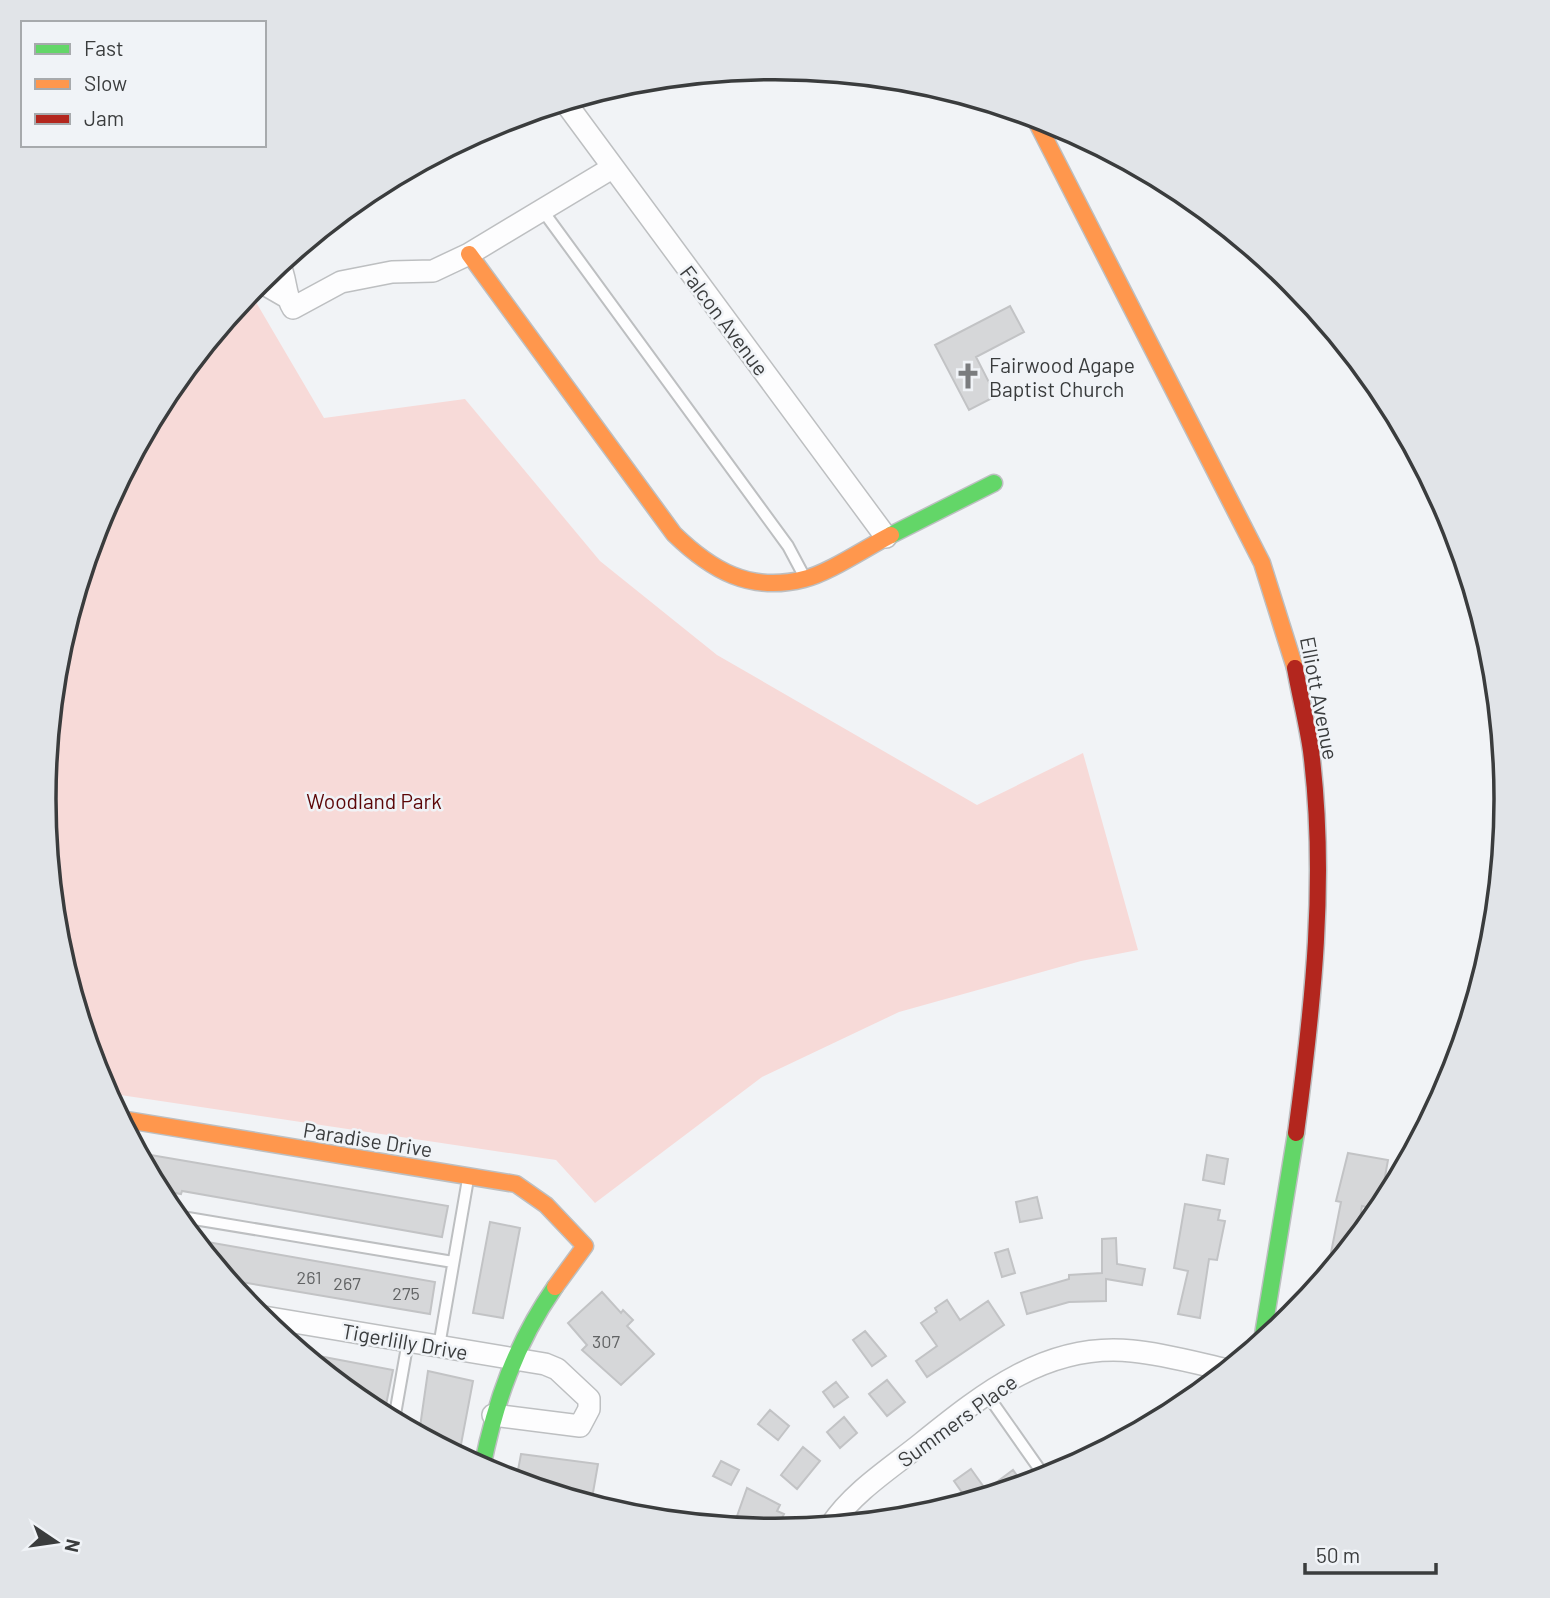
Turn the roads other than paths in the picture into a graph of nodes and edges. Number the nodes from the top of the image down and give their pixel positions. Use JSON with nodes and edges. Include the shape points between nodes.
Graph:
{"nodes":[{"id":1,"x":571,"y":110,"type":"edge"},
{"id":2,"x":1042,"y":132,"type":"edge"},
{"id":3,"x":612,"y":168,"type":"junction"},
{"id":4,"x":543,"y":211,"type":"junction"},
{"id":5,"x":469,"y":254,"type":"junction"},
{"id":6,"x":284,"y":275,"type":"edge"},
{"id":7,"x":270,"y":288,"type":"edge"},
{"id":8,"x":289,"y":302,"type":"junction"},
{"id":9,"x":994,"y":483,"type":"dead end"},
{"id":10,"x":886,"y":537,"type":"junction"},
{"id":11,"x":806,"y":579,"type":"junction"},
{"id":12,"x":132,"y":1121,"type":"edge"},
{"id":13,"x":468,"y":1177,"type":"junction"},
{"id":14,"x":192,"y":1219,"type":"edge"},
{"id":15,"x":453,"y":1262,"type":"junction"},
{"id":16,"x":280,"y":1320,"type":"edge"},
{"id":17,"x":1265,"y":1325,"type":"edge"},
{"id":18,"x":408,"y":1341,"type":"junction"},
{"id":19,"x":439,"y":1346,"type":"junction"},
{"id":20,"x":511,"y":1358,"type":"junction"},
{"id":21,"x":1215,"y":1368,"type":"edge"},
{"id":22,"x":986,"y":1394,"type":"junction"},
{"id":23,"x":396,"y":1410,"type":"edge"},
{"id":24,"x":493,"y":1415,"type":"junction"},
{"id":25,"x":484,"y":1456,"type":"edge"},
{"id":26,"x":1038,"y":1468,"type":"edge"},
{"id":27,"x":840,"y":1514,"type":"edge"}],
"edges":[{"from":1,"to":3,"type":"street","name":"Falcon Avenue"},
{"from":2,"to":17,"type":"street","name":"Elliott Avenue","via":[[1262,563],[1285,626],[1308,729],[1317,811],[1315,964],[1298,1113]]},
{"from":3,"to":4,"type":"street"},
{"from":3,"to":10,"type":"street","name":"Falcon Avenue"},
{"from":4,"to":5,"type":"street"},
{"from":4,"to":11,"type":"lane","via":[[788,546]]},
{"from":5,"to":8,"type":"street","via":[[433,271],[393,272],[341,282]]},
{"from":5,"to":11,"type":"street","via":[[674,534],[704,562],[736,578],[766,582]]},
{"from":6,"to":8,"type":"street"},
{"from":7,"to":8,"type":"street"},
{"from":9,"to":10,"type":"street"},
{"from":10,"to":11,"type":"street"},
{"from":12,"to":13,"type":"street","name":"Paradise Drive"},
{"from":13,"to":15,"type":"lane"},
{"from":13,"to":20,"type":"street","name":"Paradise Drive","via":[[516,1184],[546,1205],[585,1246]]},
{"from":14,"to":15,"type":"lane"},
{"from":15,"to":19,"type":"lane"},
{"from":16,"to":18,"type":"street","name":"Tigerlilly Drive"},
{"from":18,"to":19,"type":"street","name":"Tigerlilly Drive"},
{"from":18,"to":23,"type":"lane"},
{"from":19,"to":20,"type":"street","name":"Tigerlilly Drive"},
{"from":20,"to":24,"type":"street"},
{"from":20,"to":24,"type":"street","name":"Tigerlilly Drive","via":[[557,1369],[589,1399],[589,1409],[580,1426],[574,1427]]},
{"from":21,"to":22,"type":"street","name":"Summers Place","via":[[1133,1351],[1085,1351],[1043,1362]]},
{"from":22,"to":26,"type":"lane"},
{"from":22,"to":27,"type":"street","name":"Summers Place","via":[[857,1495]]},
{"from":24,"to":25,"type":"street"}]}
